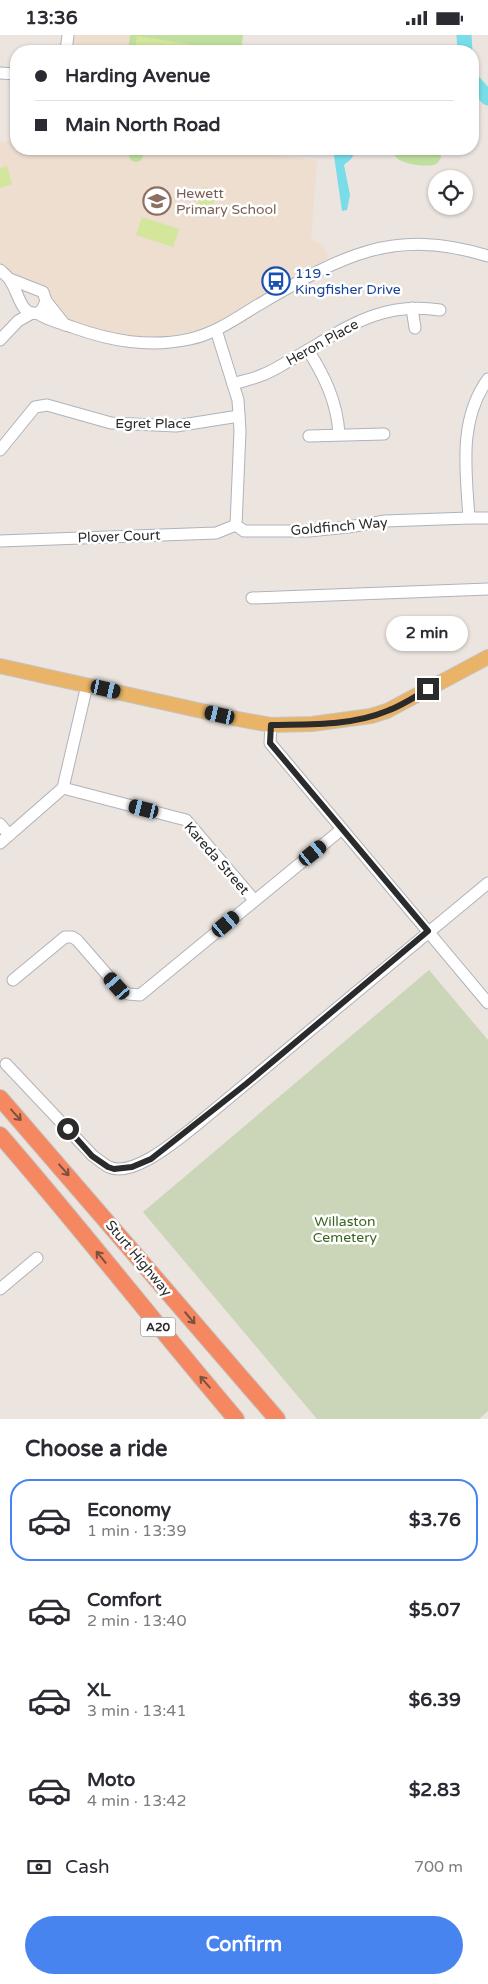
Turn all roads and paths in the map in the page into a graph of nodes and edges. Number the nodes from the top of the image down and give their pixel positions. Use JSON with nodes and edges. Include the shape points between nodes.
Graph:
{"nodes":[{"id":1,"x":488,"y":256,"type":"edge"},
{"id":2,"x":0,"y":270,"type":"edge"},
{"id":3,"x":10,"y":279,"type":"junction"},
{"id":4,"x":35,"y":287,"type":"junction"},
{"id":5,"x":46,"y":301,"type":"junction"},
{"id":6,"x":20,"y":302,"type":"junction"},
{"id":7,"x":412,"y":308,"type":"junction"},
{"id":8,"x":440,"y":310,"type":"dead end"},
{"id":9,"x":34,"y":313,"type":"junction"},
{"id":10,"x":65,"y":325,"type":"junction"},
{"id":11,"x":414,"y":328,"type":"dead end"},
{"id":12,"x":216,"y":330,"type":"junction"},
{"id":13,"x":3,"y":337,"type":"edge"},
{"id":14,"x":308,"y":350,"type":"junction"},
{"id":15,"x":488,"y":379,"type":"edge"},
{"id":16,"x":233,"y":383,"type":"junction"},
{"id":17,"x":239,"y":416,"type":"junction"},
{"id":18,"x":339,"y":434,"type":"junction"},
{"id":19,"x":384,"y":434,"type":"dead end"},
{"id":20,"x":309,"y":436,"type":"dead end"},
{"id":21,"x":0,"y":449,"type":"edge"},
{"id":22,"x":469,"y":518,"type":"junction"},
{"id":23,"x":488,"y":518,"type":"edge"},
{"id":24,"x":236,"y":525,"type":"junction"},
{"id":25,"x":0,"y":541,"type":"edge"},
{"id":26,"x":488,"y":589,"type":"edge"},
{"id":27,"x":252,"y":598,"type":"dead end"},
{"id":28,"x":488,"y":657,"type":"edge"},
{"id":29,"x":0,"y":666,"type":"edge"},
{"id":30,"x":87,"y":685,"type":"junction"},
{"id":31,"x":271,"y":725,"type":"junction"},
{"id":32,"x":63,"y":788,"type":"junction"},
{"id":33,"x":0,"y":824,"type":"edge"},
{"id":34,"x":342,"y":829,"type":"junction"},
{"id":35,"x":9,"y":835,"type":"junction"},
{"id":36,"x":0,"y":843,"type":"edge"},
{"id":37,"x":488,"y":883,"type":"edge"},
{"id":38,"x":254,"y":900,"type":"junction"},
{"id":39,"x":428,"y":931,"type":"junction"},
{"id":40,"x":13,"y":980,"type":"dead end"},
{"id":41,"x":488,"y":1003,"type":"edge"},
{"id":42,"x":6,"y":1064,"type":"dead end"},
{"id":43,"x":0,"y":1098,"type":"edge"},
{"id":44,"x":0,"y":1135,"type":"edge"},
{"id":45,"x":37,"y":1258,"type":"dead end"},
{"id":46,"x":0,"y":1289,"type":"edge"},
{"id":47,"x":236,"y":1419,"type":"edge"},
{"id":48,"x":277,"y":1419,"type":"edge"}],
"edges":[{"from":1,"to":12,"type":"street","via":[[454,246],[414,243],[370,250],[327,266]]},
{"from":2,"to":3,"type":"street"},
{"from":3,"to":4,"type":"street"},
{"from":3,"to":6,"type":"street"},
{"from":4,"to":5,"type":"street","via":[[43,292]]},
{"from":4,"to":6,"type":"street","via":[[25,290]]},
{"from":5,"to":9,"type":"street","via":[[44,307]]},
{"from":5,"to":10,"type":"street"},
{"from":6,"to":9,"type":"street","via":[[23,309]]},
{"from":6,"to":13,"type":"street"},
{"from":7,"to":8,"type":"street","name":"Heron Place"},
{"from":7,"to":11,"type":"street"},
{"from":7,"to":14,"type":"street","name":"Heron Place","via":[[397,308],[353,323]]},
{"from":9,"to":10,"type":"street"},
{"from":9,"to":13,"type":"street","via":[[18,321]]},
{"from":10,"to":12,"type":"street","via":[[103,338],[134,343],[192,339]]},
{"from":12,"to":16,"type":"street"},
{"from":14,"to":16,"type":"street","name":"Heron Place","via":[[263,375]]},
{"from":14,"to":18,"type":"street","via":[[333,398]]},
{"from":15,"to":22,"type":"street","via":[[475,405],[465,441]]},
{"from":16,"to":17,"type":"street"},
{"from":17,"to":21,"type":"street","name":"Egret Place","via":[[176,426],[110,423],[47,405],[35,407]]},
{"from":17,"to":24,"type":"street"},
{"from":18,"to":19,"type":"street"},
{"from":18,"to":20,"type":"street"},
{"from":22,"to":23,"type":"street","name":"Goldfinch Way"},
{"from":22,"to":24,"type":"street","name":"Goldfinch Way","via":[[385,521],[309,531],[249,531]]},
{"from":24,"to":25,"type":"street","name":"Plover Court","via":[[216,533]]},
{"from":26,"to":27,"type":"street"},
{"from":28,"to":31,"type":"main road","via":[[387,711],[337,722]]},
{"from":29,"to":30,"type":"main road"},
{"from":30,"to":31,"type":"main road"},
{"from":30,"to":32,"type":"street"},
{"from":31,"to":34,"type":"street","via":[[270,743]]},
{"from":32,"to":35,"type":"street"},
{"from":32,"to":38,"type":"street","name":"Kareda Street","via":[[186,820]]},
{"from":33,"to":35,"type":"street"},
{"from":34,"to":38,"type":"street"},
{"from":34,"to":39,"type":"street"},
{"from":35,"to":36,"type":"street"},
{"from":37,"to":39,"type":"street"},
{"from":38,"to":40,"type":"street","via":[[140,995],[128,994],[117,986],[72,937],[65,937]]},
{"from":39,"to":41,"type":"street"},
{"from":39,"to":42,"type":"street","via":[[195,1126],[151,1159],[132,1167],[114,1169],[92,1156]]},
{"from":43,"to":48,"type":"highway","name":"Sturt Highway","number":"A20","one_way":true},
{"from":47,"to":44,"type":"highway","name":"Sturt Highway","number":"A20","one_way":true},
{"from":45,"to":46,"type":"street"}]}
